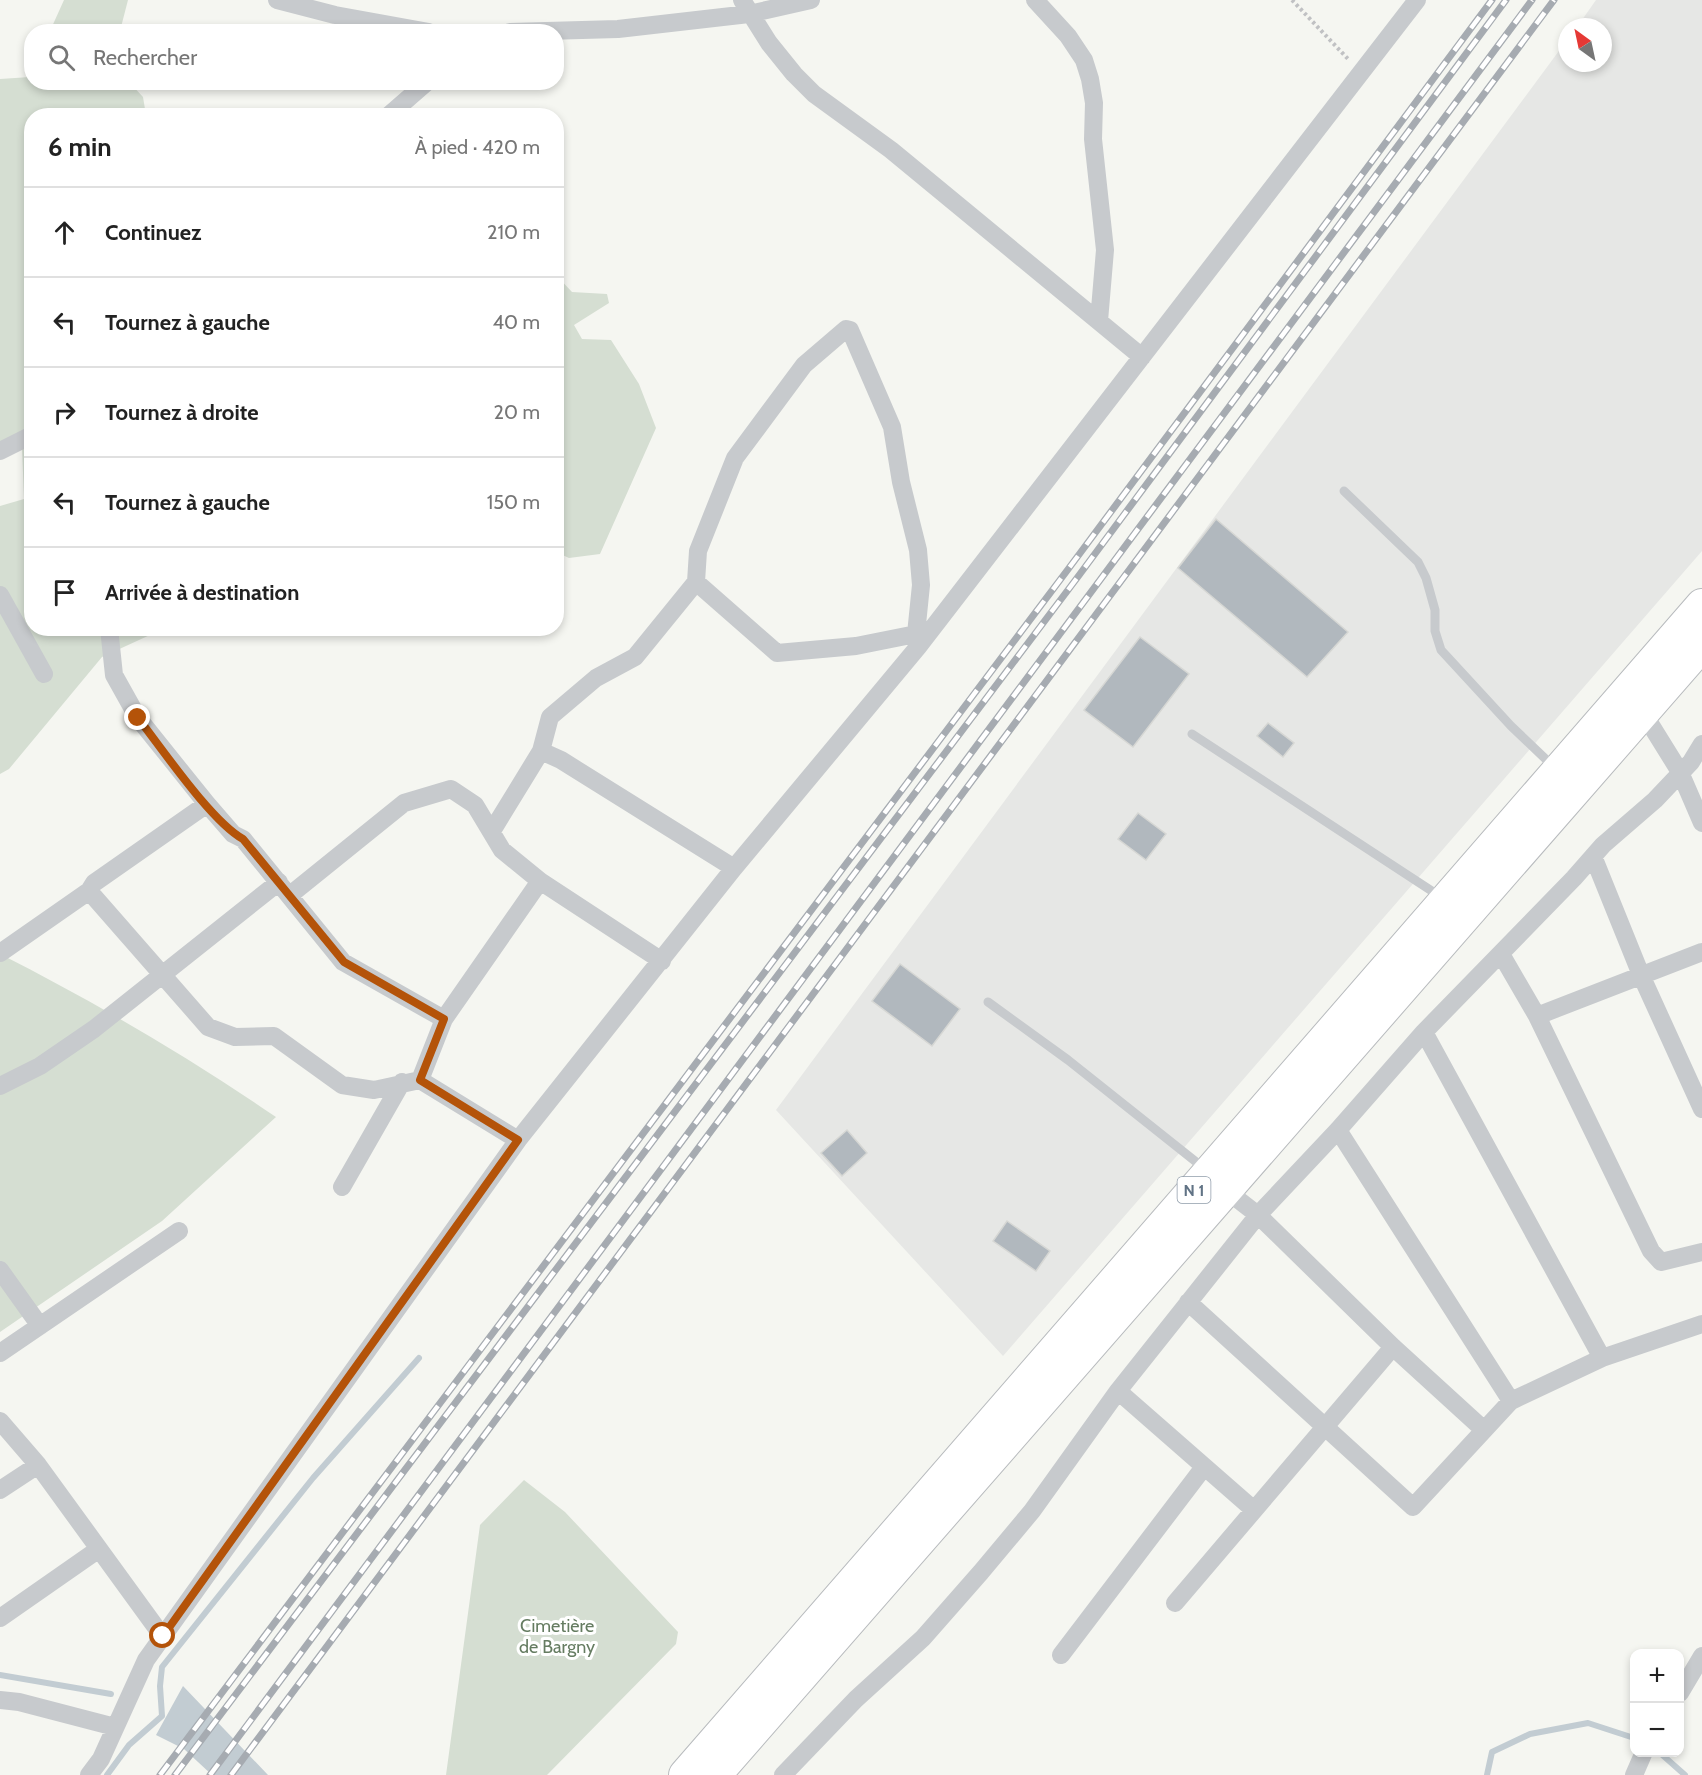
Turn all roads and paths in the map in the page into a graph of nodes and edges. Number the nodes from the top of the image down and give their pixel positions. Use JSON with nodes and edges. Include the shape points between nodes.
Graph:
{"nodes":[{"id":1,"x":277,"y":0,"type":"edge"},
{"id":2,"x":811,"y":0,"type":"edge"},
{"id":3,"x":1035,"y":0,"type":"edge"},
{"id":4,"x":1292,"y":0,"type":"edge"},
{"id":5,"x":1417,"y":0,"type":"edge"},
{"id":6,"x":745,"y":7,"type":"edge"},
{"id":7,"x":385,"y":24,"type":"edge"},
{"id":8,"x":564,"y":30,"type":"edge"},
{"id":9,"x":1362,"y":74,"type":"junction"},
{"id":10,"x":418,"y":90,"type":"edge"},
{"id":11,"x":397,"y":108,"type":"edge"},
{"id":12,"x":1099,"y":321,"type":"junction"},
{"id":13,"x":1142,"y":357,"type":"junction"},
{"id":14,"x":24,"y":439,"type":"edge"},
{"id":15,"x":0,"y":451,"type":"edge"},
{"id":16,"x":1344,"y":491,"type":"dead end"},
{"id":17,"x":696,"y":582,"type":"junction"},
{"id":18,"x":0,"y":595,"type":"edge"},
{"id":19,"x":1702,"y":605,"type":"edge"},
{"id":20,"x":110,"y":636,"type":"edge"},
{"id":21,"x":917,"y":640,"type":"junction"},
{"id":22,"x":1702,"y":645,"type":"edge"},
{"id":23,"x":44,"y":674,"type":"dead end"},
{"id":24,"x":1644,"y":714,"type":"junction"},
{"id":25,"x":1192,"y":734,"type":"dead end"},
{"id":26,"x":1702,"y":744,"type":"edge"},
{"id":27,"x":541,"y":751,"type":"junction"},
{"id":28,"x":1558,"y":771,"type":"junction"},
{"id":29,"x":1680,"y":772,"type":"junction"},
{"id":30,"x":207,"y":804,"type":"junction"},
{"id":31,"x":1702,"y":823,"type":"edge"},
{"id":32,"x":492,"y":831,"type":"junction"},
{"id":33,"x":1593,"y":856,"type":"junction"},
{"id":34,"x":734,"y":868,"type":"junction"},
{"id":35,"x":540,"y":881,"type":"junction"},
{"id":36,"x":284,"y":888,"type":"junction"},
{"id":37,"x":89,"y":891,"type":"junction"},
{"id":38,"x":1446,"y":900,"type":"junction"},
{"id":39,"x":1702,"y":952,"type":"edge"},
{"id":40,"x":0,"y":953,"type":"edge"},
{"id":41,"x":1501,"y":954,"type":"junction"},
{"id":42,"x":662,"y":961,"type":"junction"},
{"id":43,"x":161,"y":974,"type":"junction"},
{"id":44,"x":1641,"y":975,"type":"junction"},
{"id":45,"x":988,"y":1002,"type":"dead end"},
{"id":46,"x":1537,"y":1016,"type":"junction"},
{"id":47,"x":444,"y":1019,"type":"junction"},
{"id":48,"x":1424,"y":1032,"type":"junction"},
{"id":49,"x":420,"y":1080,"type":"junction"},
{"id":50,"x":402,"y":1082,"type":"junction"},
{"id":51,"x":1,"y":1083,"type":"edge"},
{"id":52,"x":1702,"y":1109,"type":"edge"},
{"id":53,"x":1338,"y":1130,"type":"junction"},
{"id":54,"x":518,"y":1140,"type":"junction"},
{"id":55,"x":1218,"y":1182,"type":"junction"},
{"id":56,"x":342,"y":1187,"type":"dead end"},
{"id":57,"x":1258,"y":1215,"type":"junction"},
{"id":58,"x":179,"y":1231,"type":"dead end"},
{"id":59,"x":1702,"y":1252,"type":"edge"},
{"id":60,"x":0,"y":1270,"type":"edge"},
{"id":61,"x":1188,"y":1302,"type":"junction"},
{"id":62,"x":1702,"y":1324,"type":"edge"},
{"id":63,"x":40,"y":1326,"type":"junction"},
{"id":64,"x":1393,"y":1347,"type":"junction"},
{"id":65,"x":0,"y":1353,"type":"edge"},
{"id":66,"x":1602,"y":1358,"type":"junction"},
{"id":67,"x":1118,"y":1391,"type":"junction"},
{"id":68,"x":1511,"y":1401,"type":"junction"},
{"id":69,"x":0,"y":1420,"type":"edge"},
{"id":70,"x":1325,"y":1427,"type":"junction"},
{"id":71,"x":1484,"y":1430,"type":"junction"},
{"id":72,"x":38,"y":1466,"type":"junction"},
{"id":73,"x":1204,"y":1467,"type":"junction"},
{"id":74,"x":0,"y":1490,"type":"edge"},
{"id":75,"x":1254,"y":1510,"type":"junction"},
{"id":76,"x":99,"y":1549,"type":"junction"},
{"id":77,"x":1175,"y":1602,"type":"dead end"},
{"id":78,"x":0,"y":1618,"type":"edge"},
{"id":79,"x":163,"y":1636,"type":"junction"},
{"id":80,"x":1061,"y":1655,"type":"dead end"},
{"id":81,"x":1702,"y":1656,"type":"edge"},
{"id":82,"x":1684,"y":1686,"type":"edge"},
{"id":83,"x":0,"y":1700,"type":"edge"},
{"id":84,"x":115,"y":1727,"type":"junction"},
{"id":85,"x":1642,"y":1757,"type":"edge"},
{"id":86,"x":89,"y":1775,"type":"edge"},
{"id":87,"x":685,"y":1775,"type":"edge"},
{"id":88,"x":715,"y":1775,"type":"edge"},
{"id":89,"x":783,"y":1775,"type":"edge"},
{"id":90,"x":1634,"y":1775,"type":"edge"}],
"edges":[{"from":1,"to":7,"type":"street"},
{"from":2,"to":6,"type":"street"},
{"from":3,"to":12,"type":"street","via":[[1068,36],[1084,60],[1090,79],[1106,250]]},
{"from":4,"to":9,"type":"path"},
{"from":5,"to":9,"type":"street"},
{"from":6,"to":8,"type":"street","via":[[618,28]]},
{"from":6,"to":12,"type":"street","via":[[794,74],[814,94],[891,150]]},
{"from":9,"to":13,"type":"street"},
{"from":10,"to":11,"type":"street"},
{"from":12,"to":13,"type":"street"},
{"from":13,"to":21,"type":"street"},
{"from":14,"to":15,"type":"street"},
{"from":16,"to":28,"type":"lane","via":[[1418,562],[1435,610],[1435,631],[1441,650],[1510,726]]},
{"from":17,"to":21,"type":"street","via":[[777,653]]},
{"from":17,"to":21,"type":"street","via":[[698,551],[735,458],[804,365],[846,329],[850,330],[892,427],[918,550],[921,585]]},
{"from":17,"to":27,"type":"street","via":[[635,657],[596,678],[550,717]]},
{"from":18,"to":23,"type":"street"},
{"from":19,"to":28,"type":"highway","number":"N 1"},
{"from":20,"to":30,"type":"street","via":[[114,675],[138,718]]},
{"from":21,"to":34,"type":"street"},
{"from":22,"to":24,"type":"highway","number":"N 1"},
{"from":24,"to":29,"type":"street"},
{"from":24,"to":55,"type":"highway","number":"N 1"},
{"from":25,"to":38,"type":"lane"},
{"from":26,"to":29,"type":"street"},
{"from":27,"to":32,"type":"street"},
{"from":27,"to":34,"type":"street"},
{"from":28,"to":38,"type":"highway","number":"N 1"},
{"from":29,"to":31,"type":"street"},
{"from":29,"to":33,"type":"street"},
{"from":30,"to":36,"type":"street"},
{"from":30,"to":37,"type":"street"},
{"from":32,"to":35,"type":"street","via":[[502,850]]},
{"from":32,"to":36,"type":"street","via":[[475,806],[451,789],[404,803]]},
{"from":33,"to":41,"type":"street"},
{"from":33,"to":44,"type":"street"},
{"from":34,"to":42,"type":"street"},
{"from":35,"to":42,"type":"street"},
{"from":35,"to":47,"type":"street"},
{"from":36,"to":43,"type":"street"},
{"from":36,"to":47,"type":"street","via":[[344,962]]},
{"from":37,"to":40,"type":"street"},
{"from":37,"to":43,"type":"street"},
{"from":38,"to":55,"type":"highway","number":"N 1"},
{"from":39,"to":44,"type":"street"},
{"from":41,"to":46,"type":"street"},
{"from":41,"to":48,"type":"street"},
{"from":42,"to":54,"type":"street"},
{"from":43,"to":50,"type":"street","via":[[208,1027],[235,1037],[274,1036],[342,1085],[374,1090]]},
{"from":43,"to":51,"type":"street","via":[[94,1029],[40,1066]]},
{"from":44,"to":46,"type":"street"},
{"from":44,"to":52,"type":"street"},
{"from":45,"to":55,"type":"lane","via":[[1068,1060]]},
{"from":46,"to":59,"type":"street","via":[[1651,1251],[1660,1262]]},
{"from":47,"to":49,"type":"street"},
{"from":48,"to":53,"type":"street"},
{"from":48,"to":66,"type":"street"},
{"from":49,"to":50,"type":"street"},
{"from":49,"to":54,"type":"street"},
{"from":50,"to":56,"type":"street"},
{"from":53,"to":57,"type":"street"},
{"from":53,"to":68,"type":"street"},
{"from":54,"to":79,"type":"street"},
{"from":55,"to":57,"type":"street"},
{"from":55,"to":87,"type":"highway","number":"N 1"},
{"from":55,"to":88,"type":"highway","number":"N 1"},
{"from":57,"to":61,"type":"street"},
{"from":57,"to":64,"type":"street"},
{"from":58,"to":63,"type":"street"},
{"from":60,"to":63,"type":"street"},
{"from":61,"to":67,"type":"street"},
{"from":61,"to":70,"type":"street"},
{"from":62,"to":66,"type":"street"},
{"from":63,"to":65,"type":"street"},
{"from":64,"to":70,"type":"street"},
{"from":64,"to":71,"type":"street"},
{"from":66,"to":68,"type":"street"},
{"from":67,"to":73,"type":"street"},
{"from":67,"to":89,"type":"street","via":[[1032,1511],[981,1572],[923,1638],[856,1699]]},
{"from":68,"to":71,"type":"street"},
{"from":69,"to":72,"type":"street"},
{"from":70,"to":71,"type":"street","via":[[1413,1507]]},
{"from":70,"to":75,"type":"street"},
{"from":72,"to":74,"type":"street"},
{"from":72,"to":76,"type":"street"},
{"from":73,"to":75,"type":"street"},
{"from":73,"to":80,"type":"street"},
{"from":75,"to":77,"type":"street"},
{"from":76,"to":78,"type":"street"},
{"from":76,"to":79,"type":"street"},
{"from":79,"to":84,"type":"street","via":[[146,1659]]},
{"from":81,"to":82,"type":"street"},
{"from":83,"to":84,"type":"street"},
{"from":84,"to":86,"type":"street"},
{"from":85,"to":90,"type":"street"}]}
